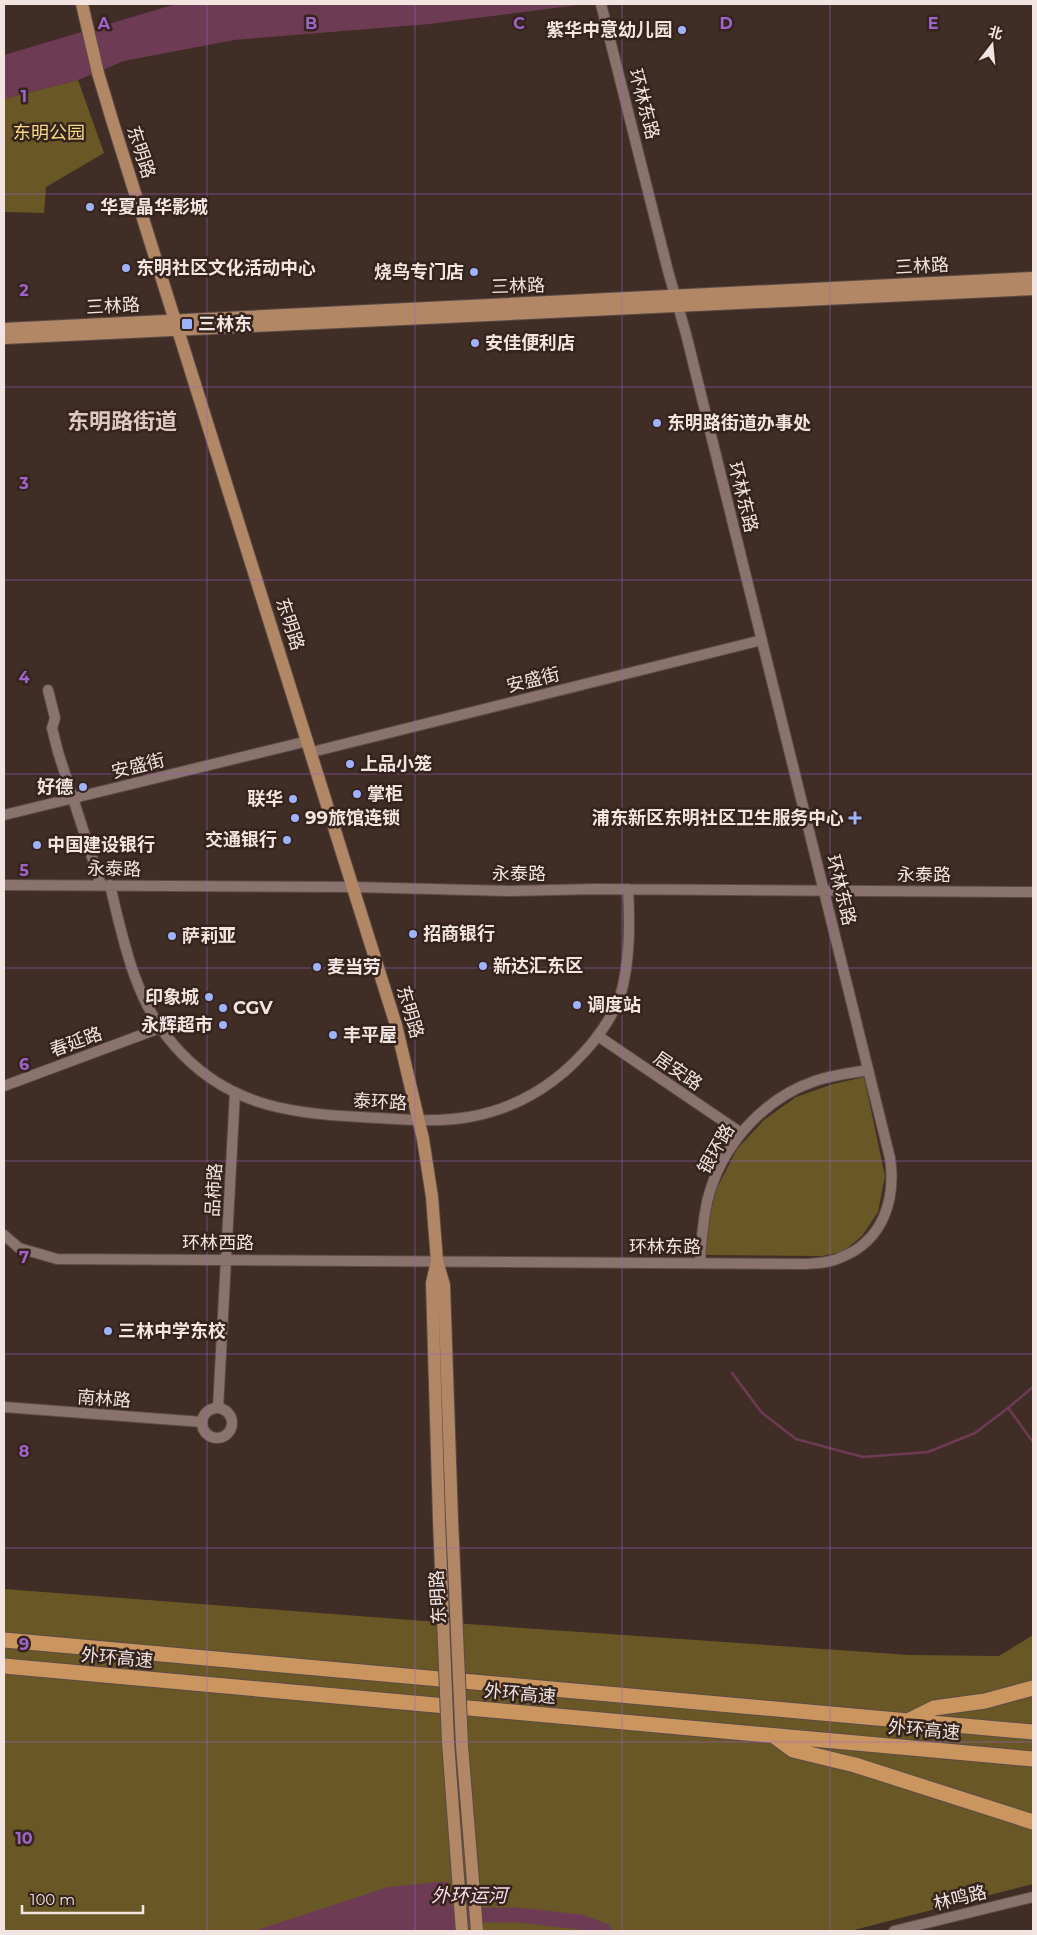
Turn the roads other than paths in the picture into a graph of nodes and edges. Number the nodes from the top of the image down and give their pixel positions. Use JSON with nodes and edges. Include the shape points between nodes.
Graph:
{"nodes":[{"id":1,"x":82,"y":4,"type":"edge"},
{"id":2,"x":601,"y":4,"type":"edge"},
{"id":3,"x":1033,"y":278,"type":"edge"},
{"id":4,"x":1033,"y":288,"type":"edge"},
{"id":5,"x":677,"y":301,"type":"junction"},
{"id":6,"x":177,"y":325,"type":"junction"},
{"id":7,"x":4,"y":329,"type":"edge"},
{"id":8,"x":4,"y":338,"type":"edge"},
{"id":9,"x":762,"y":640,"type":"junction"},
{"id":10,"x":48,"y":690,"type":"dead end"},
{"id":11,"x":310,"y":747,"type":"junction"},
{"id":12,"x":72,"y":798,"type":"junction"},
{"id":13,"x":4,"y":815,"type":"edge"},
{"id":14,"x":4,"y":885,"type":"edge"},
{"id":15,"x":106,"y":885,"type":"junction"},
{"id":16,"x":354,"y":887,"type":"junction"},
{"id":17,"x":628,"y":889,"type":"junction"},
{"id":18,"x":824,"y":891,"type":"junction"},
{"id":19,"x":1033,"y":892,"type":"edge"},
{"id":20,"x":160,"y":1028,"type":"junction"},
{"id":21,"x":598,"y":1036,"type":"junction"},
{"id":22,"x":868,"y":1070,"type":"junction"},
{"id":23,"x":4,"y":1086,"type":"edge"},
{"id":24,"x":235,"y":1092,"type":"junction"},
{"id":25,"x":420,"y":1120,"type":"junction"},
{"id":26,"x":741,"y":1133,"type":"junction"},
{"id":27,"x":4,"y":1235,"type":"edge"},
{"id":28,"x":227,"y":1259,"type":"junction"},
{"id":29,"x":438,"y":1262,"type":"junction"},
{"id":30,"x":700,"y":1263,"type":"junction"},
{"id":31,"x":4,"y":1407,"type":"edge"},
{"id":32,"x":218,"y":1408,"type":"junction"},
{"id":33,"x":202,"y":1422,"type":"junction"},
{"id":34,"x":446,"y":1520,"type":"junction"},
{"id":35,"x":4,"y":1640,"type":"edge"},
{"id":36,"x":4,"y":1666,"type":"edge"},
{"id":37,"x":1033,"y":1688,"type":"edge"},
{"id":38,"x":908,"y":1720,"type":"junction"},
{"id":39,"x":1033,"y":1732,"type":"edge"},
{"id":40,"x":772,"y":1735,"type":"junction"},
{"id":41,"x":1033,"y":1758,"type":"edge"},
{"id":42,"x":1033,"y":1822,"type":"edge"},
{"id":43,"x":1033,"y":1897,"type":"edge"},
{"id":44,"x":462,"y":1931,"type":"edge"},
{"id":45,"x":476,"y":1931,"type":"edge"},
{"id":46,"x":894,"y":1931,"type":"edge"}],
"edges":[{"from":1,"to":6,"type":"main road","name":"东明路","via":[[98,73]]},
{"from":2,"to":5,"type":"street","name":"环林东路"},
{"from":3,"to":5,"type":"main road","name":"三林路"},
{"from":4,"to":5,"type":"main road","name":"三林路"},
{"from":5,"to":6,"type":"main road","name":"三林路"},
{"from":5,"to":9,"type":"street","name":"环林东路"},
{"from":6,"to":7,"type":"main road","name":"三林路"},
{"from":6,"to":8,"type":"main road","name":"三林路"},
{"from":6,"to":11,"type":"main road","name":"东明路"},
{"from":9,"to":11,"type":"street","name":"安盛街"},
{"from":9,"to":18,"type":"street","name":"环林东路"},
{"from":10,"to":12,"type":"street","name":"泰环路","via":[[54,718],[52,728]]},
{"from":11,"to":12,"type":"street","name":"安盛街"},
{"from":11,"to":16,"type":"main road","name":"东明路"},
{"from":12,"to":13,"type":"street","name":"安盛街"},
{"from":12,"to":15,"type":"street","name":"泰环路"},
{"from":14,"to":15,"type":"street","name":"永泰路"},
{"from":15,"to":16,"type":"street","name":"永泰路"},
{"from":15,"to":20,"type":"street","name":"泰环路","via":[[131,963]]},
{"from":16,"to":17,"type":"street","name":"永泰路","via":[[518,891]]},
{"from":16,"to":25,"type":"main road","name":"东明路","via":[[396,1025]]},
{"from":17,"to":18,"type":"street","name":"永泰路"},
{"from":17,"to":21,"type":"street","name":"泰环路","via":[[629,947],[625,975],[619,999]]},
{"from":18,"to":19,"type":"street","name":"永泰路"},
{"from":18,"to":22,"type":"street","name":"环林东路"},
{"from":20,"to":23,"type":"street","name":"春延路"},
{"from":20,"to":24,"type":"street","name":"泰环路","via":[[190,1062]]},
{"from":21,"to":25,"type":"street","name":"泰环路","via":[[556,1080],[536,1094],[494,1112]]},
{"from":21,"to":26,"type":"street","name":"居安路"},
{"from":22,"to":26,"type":"street","name":"银环路","via":[[830,1076],[802,1086],[764,1110]]},
{"from":22,"to":30,"type":"street","name":"环林东路","via":[[892,1175],[888,1206],[872,1235],[860,1247],[825,1263]]},
{"from":24,"to":25,"type":"street","name":"泰环路","via":[[255,1102],[309,1114]]},
{"from":24,"to":28,"type":"street","name":"品柿路"},
{"from":25,"to":29,"type":"main road","name":"东明路"},
{"from":26,"to":30,"type":"street","name":"银环路","via":[[722,1163],[708,1201]]},
{"from":27,"to":28,"type":"street","name":"环林西路","via":[[19,1248],[57,1259]]},
{"from":28,"to":29,"type":"street","name":"环林西路"},
{"from":28,"to":32,"type":"street","name":"品柿路"},
{"from":29,"to":30,"type":"street","name":"环林东路"},
{"from":29,"to":34,"type":"main road","name":"东明路","via":[[444,1285]]},
{"from":31,"to":33,"type":"street","name":"南林路"},
{"from":32,"to":33,"type":"street","via":[[207,1412]]},
{"from":32,"to":33,"type":"street","via":[[224,1409],[231,1418],[227,1434],[216,1438],[211,1436]]},
{"from":34,"to":44,"type":"main road","name":"东明路","bridge":true,"via":[[448,1742]]},
{"from":34,"to":45,"type":"main road","name":"东明路","bridge":true},
{"from":35,"to":38,"type":"highway","name":"外环高速"},
{"from":36,"to":40,"type":"highway","name":"外环高速"},
{"from":37,"to":38,"type":"highway","via":[[985,1701],[934,1708]]},
{"from":38,"to":39,"type":"highway","name":"外环高速"},
{"from":40,"to":41,"type":"highway","name":"外环高速"},
{"from":40,"to":42,"type":"highway","via":[[793,1750],[856,1765]]},
{"from":43,"to":46,"type":"street","name":"林鸣路"}]}
